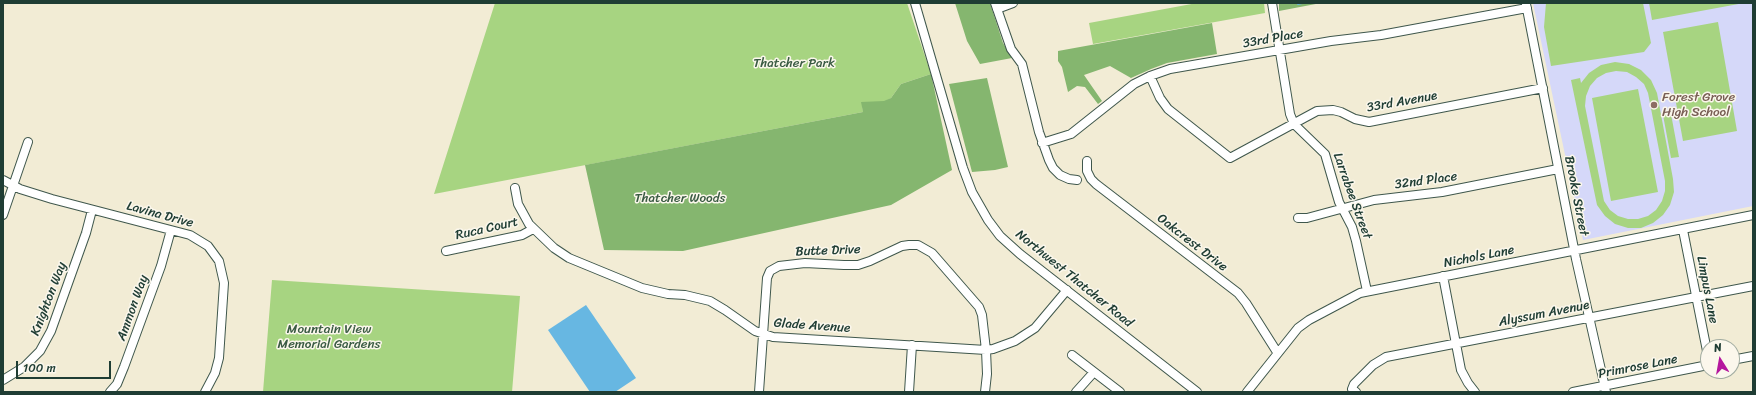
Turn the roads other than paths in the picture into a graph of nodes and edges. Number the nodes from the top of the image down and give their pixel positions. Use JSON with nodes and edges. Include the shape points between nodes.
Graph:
{"nodes":[{"id":1,"x":915,"y":3,"type":"edge"},
{"id":2,"x":1013,"y":3,"type":"edge"},
{"id":3,"x":1272,"y":3,"type":"edge"},
{"id":4,"x":1526,"y":5,"type":"edge"},
{"id":5,"x":996,"y":6,"type":"edge"},
{"id":6,"x":1278,"y":50,"type":"junction"},
{"id":7,"x":1150,"y":76,"type":"junction"},
{"id":8,"x":1543,"y":88,"type":"junction"},
{"id":9,"x":1294,"y":124,"type":"junction"},
{"id":10,"x":28,"y":142,"type":"dead end"},
{"id":11,"x":1042,"y":142,"type":"junction"},
{"id":12,"x":1087,"y":161,"type":"dead end"},
{"id":13,"x":1558,"y":169,"type":"junction"},
{"id":14,"x":3,"y":180,"type":"edge"},
{"id":15,"x":1077,"y":180,"type":"dead end"},
{"id":16,"x":14,"y":186,"type":"junction"},
{"id":17,"x":515,"y":188,"type":"dead end"},
{"id":18,"x":1342,"y":208,"type":"junction"},
{"id":19,"x":92,"y":210,"type":"junction"},
{"id":20,"x":3,"y":215,"type":"edge"},
{"id":21,"x":1753,"y":215,"type":"edge"},
{"id":22,"x":1298,"y":218,"type":"dead end"},
{"id":23,"x":533,"y":228,"type":"junction"},
{"id":24,"x":171,"y":230,"type":"junction"},
{"id":25,"x":1684,"y":230,"type":"junction"},
{"id":26,"x":446,"y":251,"type":"dead end"},
{"id":27,"x":1574,"y":251,"type":"junction"},
{"id":28,"x":1443,"y":276,"type":"junction"},
{"id":29,"x":1753,"y":286,"type":"edge"},
{"id":30,"x":1067,"y":290,"type":"junction"},
{"id":31,"x":1367,"y":291,"type":"junction"},
{"id":32,"x":1696,"y":296,"type":"junction"},
{"id":33,"x":1589,"y":318,"type":"junction"},
{"id":34,"x":763,"y":334,"type":"junction"},
{"id":35,"x":1705,"y":339,"type":"edge"},
{"id":36,"x":1456,"y":344,"type":"junction"},
{"id":37,"x":912,"y":345,"type":"junction"},
{"id":38,"x":986,"y":350,"type":"junction"},
{"id":39,"x":1278,"y":352,"type":"junction"},
{"id":40,"x":1072,"y":355,"type":"dead end"},
{"id":41,"x":1753,"y":356,"type":"edge"},
{"id":42,"x":1740,"y":358,"type":"edge"},
{"id":43,"x":1700,"y":367,"type":"edge"},
{"id":44,"x":1094,"y":372,"type":"junction"},
{"id":45,"x":3,"y":380,"type":"edge"},
{"id":46,"x":1605,"y":389,"type":"edge"},
{"id":47,"x":1354,"y":390,"type":"edge"},
{"id":48,"x":110,"y":392,"type":"edge"},
{"id":49,"x":205,"y":392,"type":"edge"},
{"id":50,"x":759,"y":392,"type":"edge"},
{"id":51,"x":910,"y":392,"type":"edge"},
{"id":52,"x":985,"y":392,"type":"edge"},
{"id":53,"x":1076,"y":392,"type":"edge"},
{"id":54,"x":1120,"y":392,"type":"edge"},
{"id":55,"x":1197,"y":392,"type":"edge"},
{"id":56,"x":1247,"y":392,"type":"edge"},
{"id":57,"x":1475,"y":392,"type":"edge"},
{"id":58,"x":1573,"y":392,"type":"edge"}],
"edges":[{"from":1,"to":30,"type":"street","name":"Northwest Thatcher Road","via":[[962,168],[978,204],[1008,243]]},
{"from":2,"to":5,"type":"street"},
{"from":3,"to":6,"type":"street"},
{"from":4,"to":6,"type":"street","name":"33rd Place","via":[[1381,36]]},
{"from":4,"to":8,"type":"street","name":"Brooke Street"},
{"from":5,"to":11,"type":"street","via":[[1011,49],[1022,64]]},
{"from":6,"to":7,"type":"street","name":"33rd Place","via":[[1170,69]]},
{"from":6,"to":9,"type":"street"},
{"from":7,"to":9,"type":"street","name":"33rd Avenue","via":[[1168,109],[1230,158]]},
{"from":7,"to":11,"type":"street","name":"33rd Place","via":[[1130,88],[1074,132]]},
{"from":8,"to":9,"type":"street","name":"33rd Avenue","via":[[1369,122],[1341,112],[1317,111]]},
{"from":8,"to":13,"type":"street","name":"Brooke Street"},
{"from":9,"to":18,"type":"street","name":"Larrabee Street","via":[[1326,154]]},
{"from":10,"to":16,"type":"street"},
{"from":11,"to":15,"type":"street","via":[[1053,168],[1060,175]]},
{"from":12,"to":39,"type":"street","name":"Oakcrest Drive","via":[[1086,172],[1096,184],[1238,293]]},
{"from":13,"to":18,"type":"street","name":"32nd Place","via":[[1442,192],[1374,200]]},
{"from":13,"to":27,"type":"street","name":"Brooke Street"},
{"from":14,"to":16,"type":"street","name":"Lavina Drive"},
{"from":16,"to":19,"type":"street","name":"Lavina Drive"},
{"from":16,"to":20,"type":"street"},
{"from":17,"to":23,"type":"street","name":"Glade Avenue","via":[[519,207]]},
{"from":18,"to":22,"type":"street","name":"32nd Place"},
{"from":18,"to":31,"type":"street","name":"Larrabee Street","via":[[1352,227]]},
{"from":19,"to":24,"type":"street","name":"Lavina Drive"},
{"from":19,"to":45,"type":"street","name":"Knighton Way","via":[[52,331],[40,351],[24,367]]},
{"from":21,"to":25,"type":"street","name":"Nichols Lane"},
{"from":23,"to":26,"type":"street","name":"Ruca Court","via":[[522,235]]},
{"from":23,"to":34,"type":"street","name":"Glade Avenue","via":[[569,258],[637,287],[710,302]]},
{"from":24,"to":48,"type":"street","name":"Ammon Way","via":[[161,266],[124,367],[117,384]]},
{"from":24,"to":49,"type":"street","name":"Lavina Drive","via":[[195,237],[208,246],[219,261],[224,276],[219,358],[215,373]]},
{"from":25,"to":27,"type":"street","name":"Nichols Lane"},
{"from":25,"to":32,"type":"street","name":"Limpus Lane"},
{"from":27,"to":28,"type":"street","name":"Nichols Lane"},
{"from":27,"to":33,"type":"street","name":"Brooke Street"},
{"from":28,"to":31,"type":"street","name":"Nichols Lane"},
{"from":28,"to":36,"type":"street"},
{"from":29,"to":32,"type":"street","name":"Alyssum Avenue"},
{"from":30,"to":38,"type":"street","name":"Glade Avenue","via":[[1035,328],[1002,346]]},
{"from":30,"to":55,"type":"street","name":"Northwest Thatcher Road"},
{"from":31,"to":39,"type":"street","name":"Nichols Lane","via":[[1303,323]]},
{"from":32,"to":33,"type":"street","name":"Alyssum Avenue"},
{"from":32,"to":35,"type":"street","name":"Limpus Lane"},
{"from":33,"to":36,"type":"street","name":"Alyssum Avenue"},
{"from":33,"to":46,"type":"street","name":"Brooke Street"},
{"from":34,"to":37,"type":"street","name":"Glade Avenue","via":[[773,337]]},
{"from":34,"to":38,"type":"street","name":"Butte Drive","via":[[768,275],[774,268],[805,263],[858,265],[870,262],[902,246],[918,245],[932,253],[975,300],[982,315]]},
{"from":34,"to":50,"type":"street","name":"Butte Drive"},
{"from":36,"to":47,"type":"street","name":"Alyssum Avenue","via":[[1386,357],[1373,365],[1354,384]]},
{"from":36,"to":57,"type":"street","via":[[1464,377]]},
{"from":37,"to":38,"type":"street","name":"Glade Avenue"},
{"from":37,"to":51,"type":"street"},
{"from":38,"to":52,"type":"street","name":"Butte Drive"},
{"from":39,"to":56,"type":"street","name":"Nichols Lane"},
{"from":40,"to":44,"type":"street"},
{"from":41,"to":42,"type":"street"},
{"from":43,"to":46,"type":"street","name":"Primrose Lane"},
{"from":44,"to":53,"type":"street"},
{"from":44,"to":54,"type":"street"},
{"from":46,"to":58,"type":"street","name":"Primrose Lane"}]}
